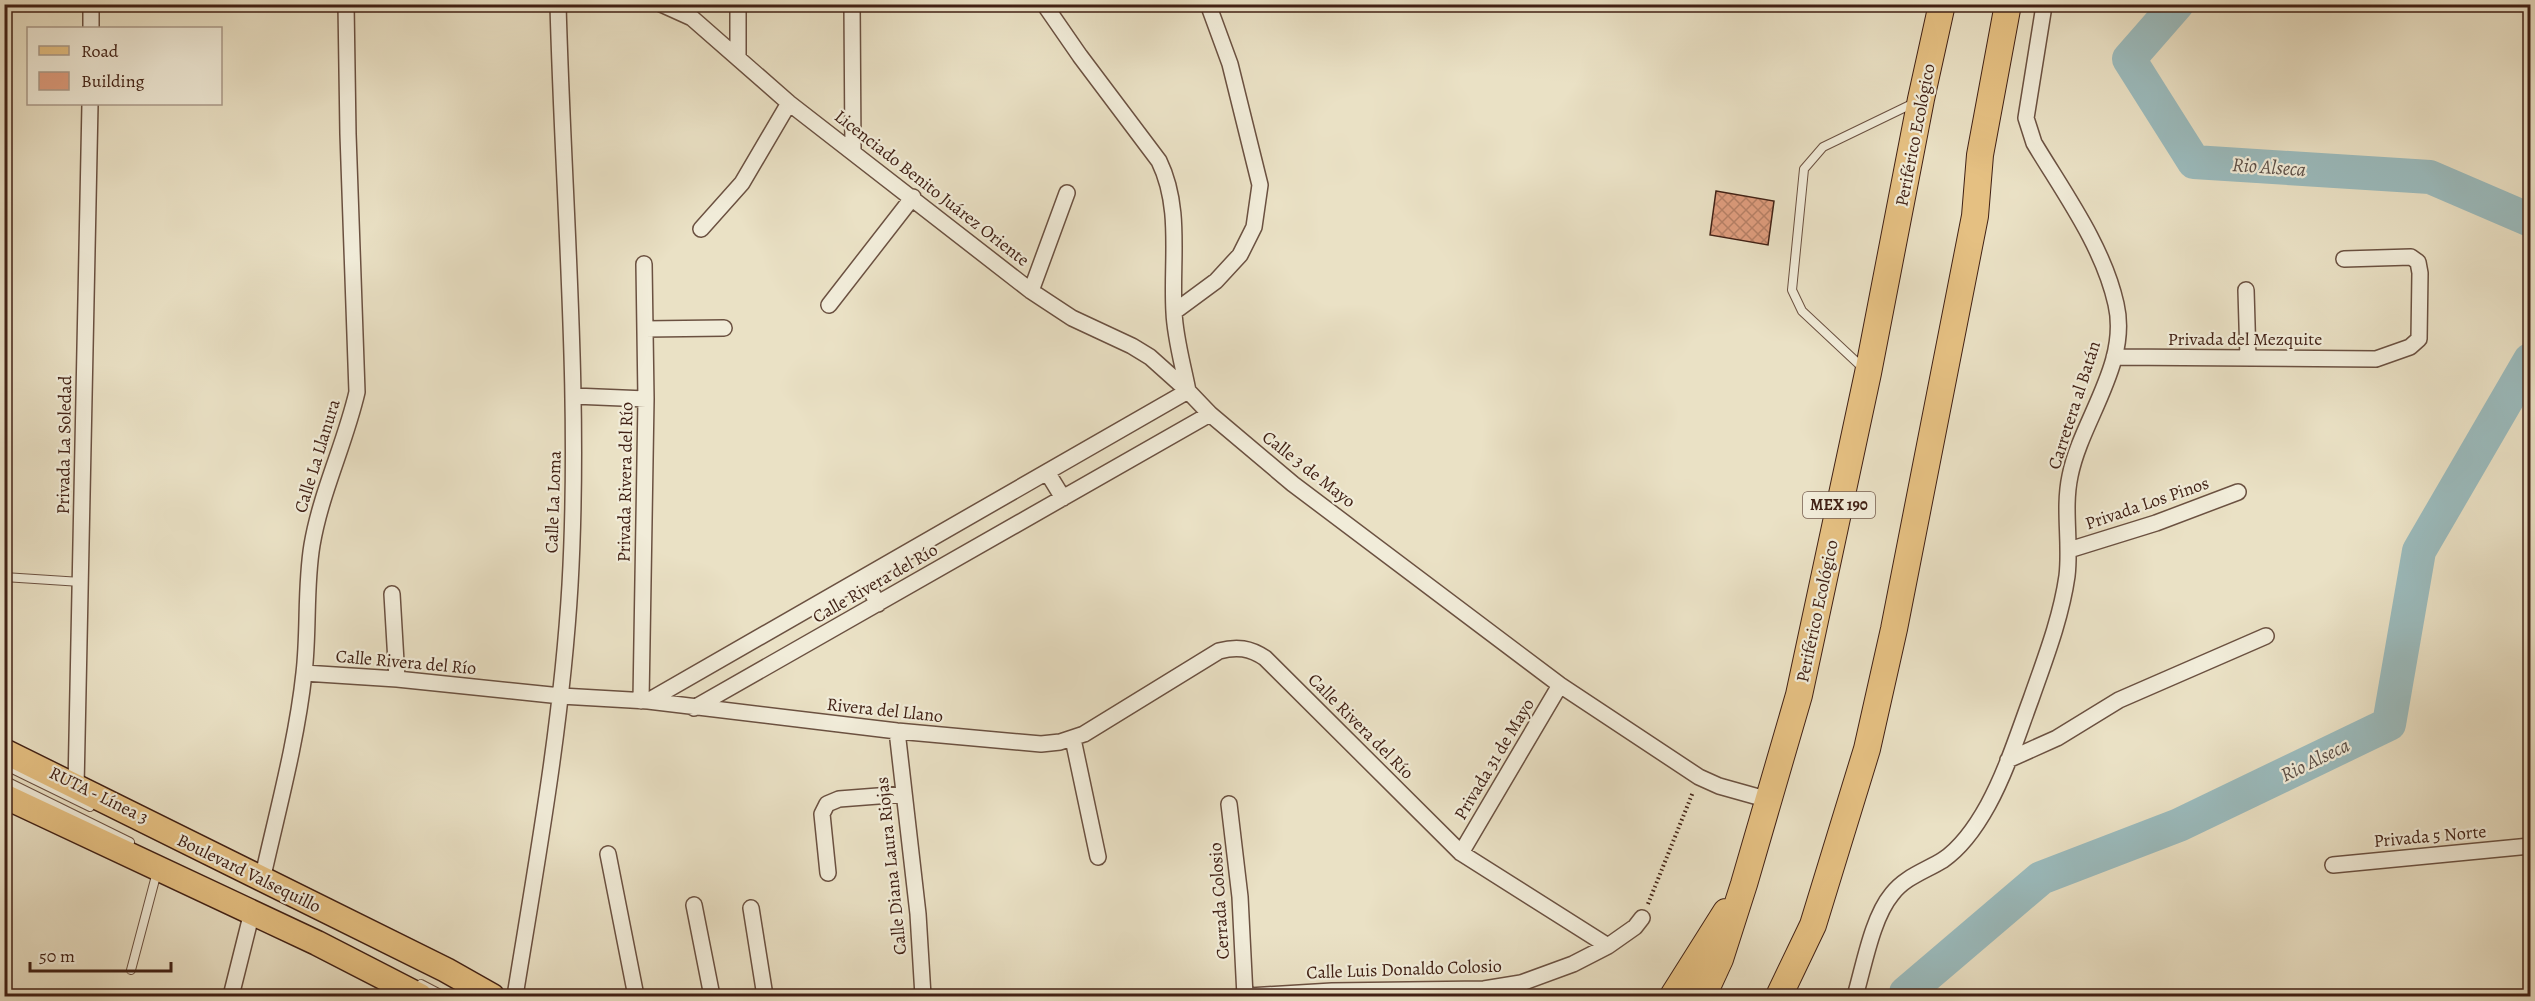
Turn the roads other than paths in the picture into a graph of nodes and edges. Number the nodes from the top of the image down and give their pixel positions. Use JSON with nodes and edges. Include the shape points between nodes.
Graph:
{"nodes":[{"id":1,"x":91,"y":4,"type":"edge"},
{"id":2,"x":346,"y":4,"type":"edge"},
{"id":3,"x":558,"y":4,"type":"edge"},
{"id":4,"x":661,"y":4,"type":"edge"},
{"id":5,"x":738,"y":4,"type":"edge"},
{"id":6,"x":852,"y":4,"type":"edge"},
{"id":7,"x":1044,"y":4,"type":"edge"},
{"id":8,"x":1208,"y":4,"type":"edge"},
{"id":9,"x":1942,"y":4,"type":"edge"},
{"id":10,"x":2008,"y":4,"type":"edge"},
{"id":11,"x":2041,"y":4,"type":"edge"},
{"id":12,"x":91,"y":27,"type":"edge"},
{"id":13,"x":738,"y":57,"type":"junction"},
{"id":14,"x":1921,"y":99,"type":"junction"},
{"id":15,"x":789,"y":103,"type":"junction"},
{"id":16,"x":90,"y":105,"type":"edge"},
{"id":17,"x":854,"y":151,"type":"junction"},
{"id":18,"x":1067,"y":193,"type":"dead end"},
{"id":19,"x":913,"y":197,"type":"junction"},
{"id":20,"x":701,"y":230,"type":"dead end"},
{"id":21,"x":2344,"y":259,"type":"dead end"},
{"id":22,"x":645,"y":264,"type":"dead end"},
{"id":23,"x":2246,"y":290,"type":"dead end"},
{"id":24,"x":1031,"y":291,"type":"junction"},
{"id":25,"x":829,"y":305,"type":"dead end"},
{"id":26,"x":1174,"y":312,"type":"junction"},
{"id":27,"x":724,"y":328,"type":"dead end"},
{"id":28,"x":645,"y":329,"type":"junction"},
{"id":29,"x":2114,"y":357,"type":"junction"},
{"id":30,"x":2248,"y":358,"type":"junction"},
{"id":31,"x":1868,"y":373,"type":"junction"},
{"id":32,"x":1188,"y":390,"type":"junction"},
{"id":33,"x":574,"y":396,"type":"junction"},
{"id":34,"x":646,"y":399,"type":"junction"},
{"id":35,"x":1210,"y":414,"type":"junction"},
{"id":36,"x":1047,"y":472,"type":"junction"},
{"id":37,"x":2238,"y":492,"type":"dead end"},
{"id":38,"x":1063,"y":498,"type":"junction"},
{"id":39,"x":2069,"y":550,"type":"junction"},
{"id":40,"x":4,"y":577,"type":"edge"},
{"id":41,"x":864,"y":578,"type":"junction"},
{"id":42,"x":81,"y":582,"type":"junction"},
{"id":43,"x":392,"y":594,"type":"dead end"},
{"id":44,"x":878,"y":604,"type":"junction"},
{"id":45,"x":2265,"y":636,"type":"dead end"},
{"id":46,"x":304,"y":673,"type":"junction"},
{"id":47,"x":397,"y":679,"type":"junction"},
{"id":48,"x":1560,"y":685,"type":"junction"},
{"id":49,"x":561,"y":696,"type":"junction"},
{"id":50,"x":644,"y":701,"type":"junction"},
{"id":51,"x":694,"y":708,"type":"junction"},
{"id":52,"x":897,"y":731,"type":"junction"},
{"id":53,"x":1073,"y":739,"type":"junction"},
{"id":54,"x":4,"y":751,"type":"edge"},
{"id":55,"x":2008,"y":760,"type":"junction"},
{"id":56,"x":4,"y":765,"type":"edge"},
{"id":57,"x":4,"y":780,"type":"edge"},
{"id":58,"x":76,"y":787,"type":"junction"},
{"id":59,"x":904,"y":794,"type":"junction"},
{"id":60,"x":4,"y":796,"type":"edge"},
{"id":61,"x":1769,"y":800,"type":"junction"},
{"id":62,"x":1229,"y":804,"type":"dead end"},
{"id":63,"x":99,"y":811,"type":"dead end"},
{"id":64,"x":137,"y":845,"type":"dead end"},
{"id":65,"x":2530,"y":846,"type":"edge"},
{"id":66,"x":1461,"y":853,"type":"junction"},
{"id":67,"x":608,"y":854,"type":"dead end"},
{"id":68,"x":1098,"y":857,"type":"dead end"},
{"id":69,"x":2333,"y":865,"type":"dead end"},
{"id":70,"x":158,"y":868,"type":"junction"},
{"id":71,"x":828,"y":873,"type":"dead end"},
{"id":72,"x":262,"y":880,"type":"junction"},
{"id":73,"x":1744,"y":884,"type":"junction"},
{"id":74,"x":694,"y":905,"type":"dead end"},
{"id":75,"x":750,"y":908,"type":"dead end"},
{"id":76,"x":263,"y":912,"type":"junction"},
{"id":77,"x":1642,"y":918,"type":"road end"},
{"id":78,"x":1813,"y":925,"type":"junction"},
{"id":79,"x":1608,"y":946,"type":"junction"},
{"id":80,"x":356,"y":953,"type":"dead end"},
{"id":81,"x":131,"y":970,"type":"dead end"},
{"id":82,"x":419,"y":989,"type":"edge"},
{"id":83,"x":1500,"y":992,"type":"edge"},
{"id":84,"x":1418,"y":993,"type":"edge"},
{"id":85,"x":231,"y":996,"type":"edge"},
{"id":86,"x":444,"y":996,"type":"edge"},
{"id":87,"x":492,"y":996,"type":"edge"},
{"id":88,"x":515,"y":996,"type":"edge"},
{"id":89,"x":636,"y":996,"type":"edge"},
{"id":90,"x":712,"y":996,"type":"edge"},
{"id":91,"x":765,"y":996,"type":"edge"},
{"id":92,"x":923,"y":996,"type":"edge"},
{"id":93,"x":1247,"y":996,"type":"edge"},
{"id":94,"x":1673,"y":996,"type":"edge"},
{"id":95,"x":1703,"y":996,"type":"edge"},
{"id":96,"x":1779,"y":996,"type":"edge"},
{"id":97,"x":1797,"y":996,"type":"edge"},
{"id":98,"x":1855,"y":996,"type":"edge"}],
"edges":[{"from":1,"to":12,"type":"street"},
{"from":2,"to":46,"type":"street","name":"Calle La Llanura","via":[[357,392],[312,547]]},
{"from":3,"to":33,"type":"street","name":"Calle La Loma"},
{"from":4,"to":13,"type":"street","name":"Licenciado Benito Juárez Oriente","via":[[692,18]]},
{"from":5,"to":13,"type":"street"},
{"from":6,"to":17,"type":"street"},
{"from":7,"to":26,"type":"street","via":[[1167,176],[1174,229]]},
{"from":8,"to":26,"type":"street","via":[[1230,64],[1260,185],[1254,227],[1240,255],[1216,281]]},
{"from":9,"to":14,"type":"highway","name":"Periférico Ecológico","number":"MEX 190"},
{"from":10,"to":78,"type":"highway","via":[[1980,155],[1975,216],[1894,629],[1867,749]]},
{"from":11,"to":29,"type":"street","name":"Carretera al Batán","via":[[2027,128],[2090,237],[2107,277],[2118,326]]},
{"from":13,"to":15,"type":"street","name":"Licenciado Benito Juárez Oriente"},
{"from":14,"to":31,"type":"highway","name":"Periférico Ecológico","number":"MEX 190"},
{"from":14,"to":31,"type":"lane","via":[[1823,147],[1804,169],[1792,290],[1803,310]]},
{"from":15,"to":17,"type":"street","name":"Licenciado Benito Juárez Oriente"},
{"from":15,"to":20,"type":"street","via":[[742,183]]},
{"from":16,"to":42,"type":"street","name":"Privada La Soledad"},
{"from":17,"to":19,"type":"street","name":"Licenciado Benito Juárez Oriente"},
{"from":18,"to":24,"type":"street"},
{"from":19,"to":24,"type":"street","name":"Licenciado Benito Juárez Oriente"},
{"from":19,"to":25,"type":"street"},
{"from":21,"to":30,"type":"street","name":"Privada del Mezquite","via":[[2411,257],[2418,262],[2419,339],[2410,347],[2376,359]]},
{"from":22,"to":28,"type":"street","name":"Privada Rivera del Río"},
{"from":23,"to":30,"type":"street"},
{"from":24,"to":32,"type":"street","name":"Licenciado Benito Juárez Oriente","via":[[1072,318],[1150,357]]},
{"from":26,"to":32,"type":"street"},
{"from":27,"to":28,"type":"street"},
{"from":28,"to":34,"type":"street","name":"Privada Rivera del Río"},
{"from":29,"to":30,"type":"street","name":"Privada del Mezquite"},
{"from":29,"to":39,"type":"street","name":"Carretera al Batán","via":[[2069,477]]},
{"from":31,"to":61,"type":"highway","name":"Periférico Ecológico","number":"MEX 190","via":[[1799,695]]},
{"from":32,"to":35,"type":"street","name":"Calle 3 de Mayo"},
{"from":32,"to":36,"type":"street","name":"Calle Rivera del Río"},
{"from":33,"to":34,"type":"street"},
{"from":33,"to":49,"type":"street","name":"Calle La Loma","via":[[570,584]]},
{"from":34,"to":50,"type":"street","name":"Privada Rivera del Río"},
{"from":35,"to":38,"type":"street","name":"Calle Rivera del Río"},
{"from":35,"to":48,"type":"street","name":"Calle 3 de Mayo","via":[[1293,483]]},
{"from":36,"to":38,"type":"street"},
{"from":36,"to":41,"type":"street","name":"Calle Rivera del Río"},
{"from":37,"to":39,"type":"street","name":"Privada Los Pinos","via":[[2156,524]]},
{"from":38,"to":44,"type":"street","name":"Calle Rivera del Río"},
{"from":39,"to":55,"type":"street","name":"Carretera al Batán","via":[[2064,598]]},
{"from":40,"to":42,"type":"lane"},
{"from":41,"to":44,"type":"street"},
{"from":41,"to":50,"type":"street","name":"Calle Rivera del Río"},
{"from":42,"to":58,"type":"street","name":"Privada La Soledad"},
{"from":43,"to":47,"type":"street"},
{"from":44,"to":51,"type":"street","name":"Calle Rivera del Río"},
{"from":45,"to":55,"type":"street","via":[[2119,699],[2057,738]]},
{"from":46,"to":47,"type":"street","name":"Calle Rivera del Río"},
{"from":46,"to":72,"type":"street","name":"Calle La Llanura"},
{"from":47,"to":49,"type":"street","name":"Calle Rivera del Río"},
{"from":48,"to":61,"type":"street","name":"Calle 3 de Mayo","via":[[1699,777]]},
{"from":48,"to":66,"type":"street","name":"Privada 31 de Mayo"},
{"from":49,"to":50,"type":"street","name":"Calle Rivera del Río"},
{"from":49,"to":88,"type":"street","name":"Calle La Loma"},
{"from":50,"to":51,"type":"street","name":"Calle Rivera del Río"},
{"from":51,"to":52,"type":"street","name":"Rivera del Llano"},
{"from":52,"to":53,"type":"street","name":"Rivera del Llano","via":[[1041,744]]},
{"from":52,"to":59,"type":"street","name":"Calle Diana Laura Riojas"},
{"from":53,"to":66,"type":"street","name":"Calle Rivera del Río","via":[[1219,651],[1255,651]]},
{"from":53,"to":68,"type":"street"},
{"from":54,"to":58,"type":"main road","name":"Boulevard Valsequillo"},
{"from":55,"to":98,"type":"street","name":"Carretera al Batán","via":[[1988,805],[1966,837],[1943,860],[1900,885],[1885,903]]},
{"from":56,"to":63,"type":"lane","name":"RUTA - Línea 3"},
{"from":57,"to":64,"type":"lane"},
{"from":58,"to":72,"type":"main road","name":"Boulevard Valsequillo"},
{"from":59,"to":71,"type":"street","via":[[839,799],[827,804],[822,814]]},
{"from":59,"to":92,"type":"street","name":"Calle Diana Laura Riojas"},
{"from":60,"to":70,"type":"main road","name":"Boulevard Valsequillo"},
{"from":61,"to":73,"type":"highway","name":"Periférico Ecológico","number":"MEX 190"},
{"from":62,"to":93,"type":"street","name":"Cerrada Colosio"},
{"from":65,"to":69,"type":"street","name":"Privada 5 Norte"},
{"from":66,"to":79,"type":"street","name":"Calle Rivera del Río"},
{"from":67,"to":89,"type":"street"},
{"from":70,"to":76,"type":"main road","name":"Boulevard Valsequillo"},
{"from":70,"to":81,"type":"lane"},
{"from":72,"to":87,"type":"main road","name":"Boulevard Valsequillo"},
{"from":73,"to":94,"type":"highway"},
{"from":73,"to":95,"type":"highway","name":"Periférico Ecológico","number":"MEX 190"},
{"from":74,"to":90,"type":"street"},
{"from":75,"to":91,"type":"street"},
{"from":76,"to":80,"type":"lane"},
{"from":76,"to":82,"type":"main road","name":"Boulevard Valsequillo"},
{"from":76,"to":85,"type":"street"},
{"from":77,"to":79,"type":"street","name":"Calle Luis Donaldo Colosio"},
{"from":78,"to":96,"type":"highway"},
{"from":78,"to":97,"type":"highway"},
{"from":79,"to":83,"type":"street","name":"Calle Luis Donaldo Colosio"},
{"from":82,"to":86,"type":"lane"},
{"from":83,"to":84,"type":"street","name":"Calle Luis Donaldo Colosio"},
{"from":84,"to":93,"type":"street","name":"Calle Luis Donaldo Colosio","via":[[1321,991]]}]}
